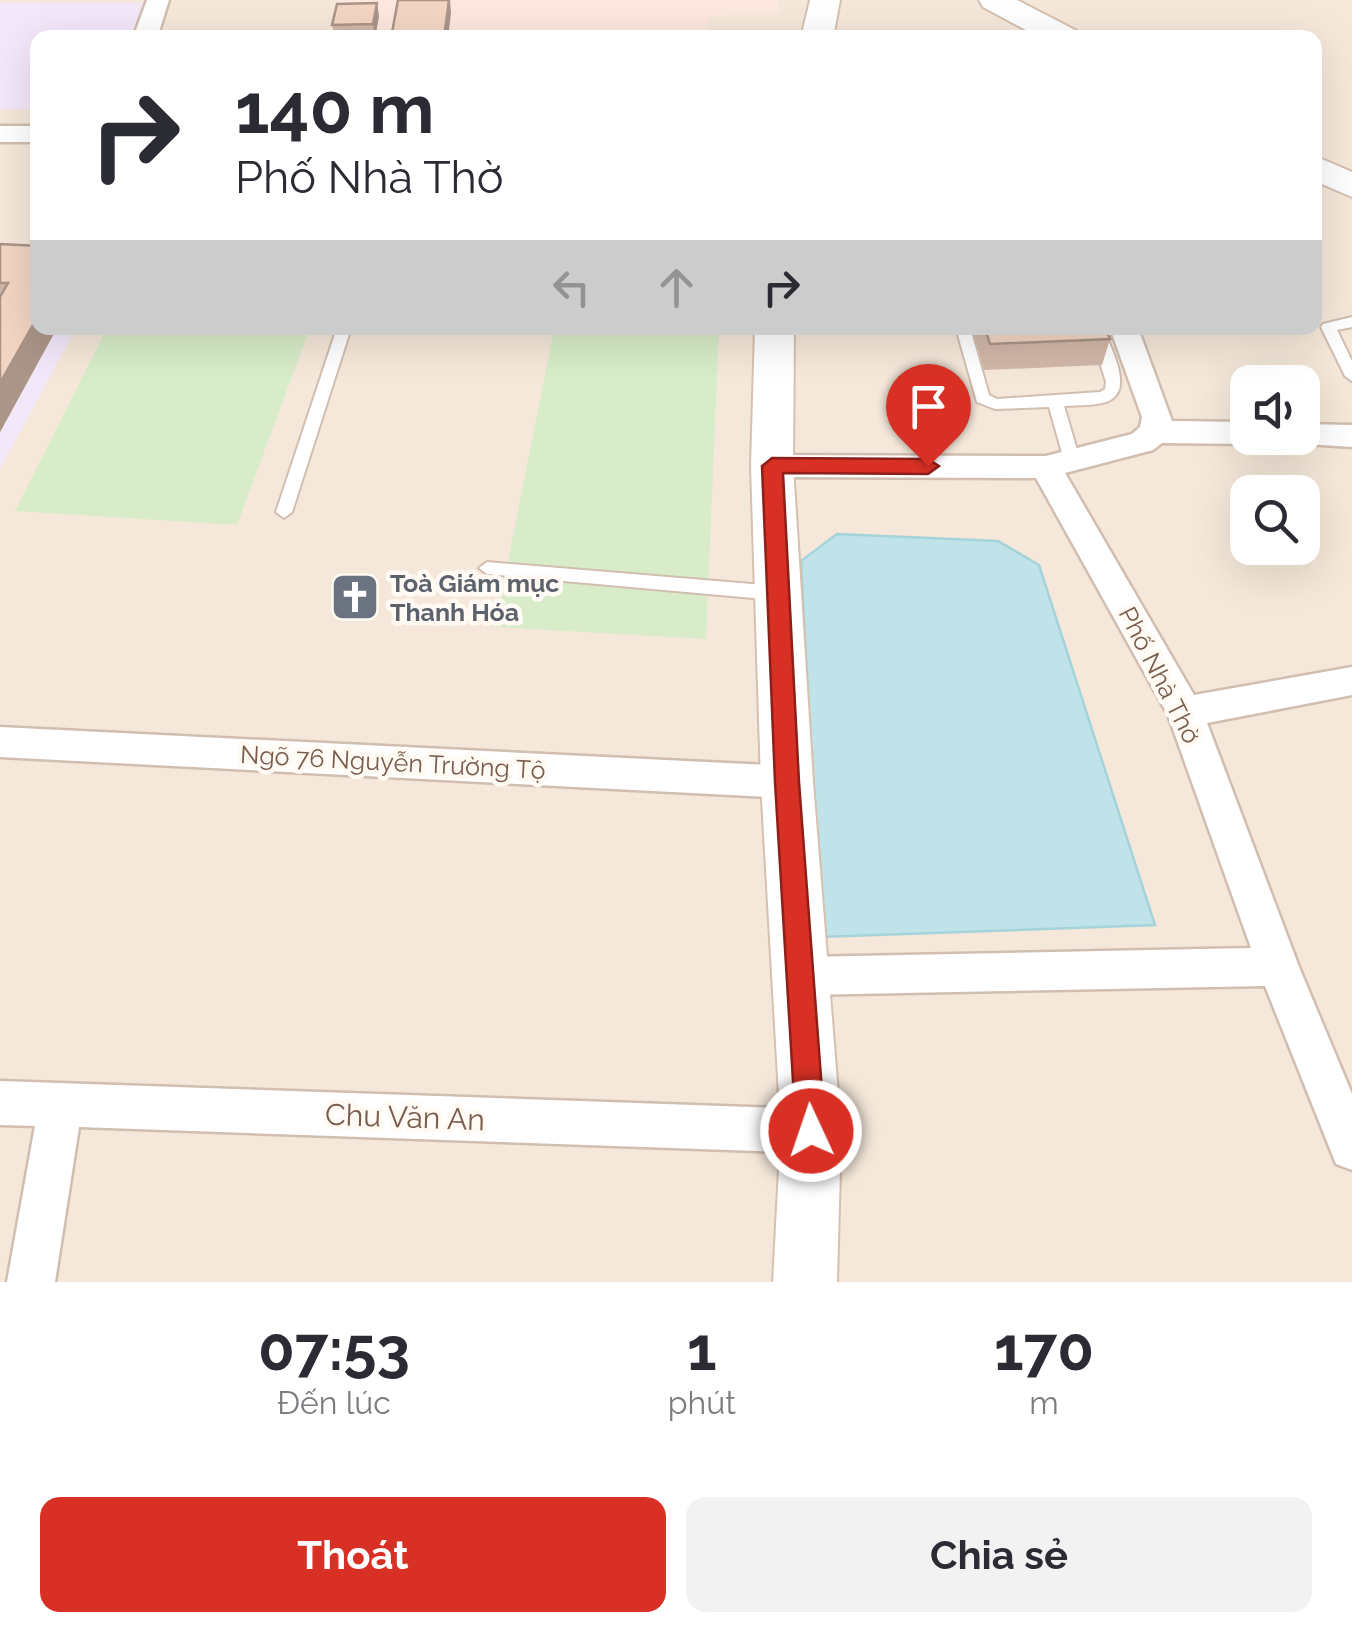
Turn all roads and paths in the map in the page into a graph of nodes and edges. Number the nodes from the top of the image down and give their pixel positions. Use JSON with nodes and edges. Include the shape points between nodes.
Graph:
{"nodes":[{"id":1,"x":158,"y":0,"type":"edge"},
{"id":2,"x":825,"y":0,"type":"edge"},
{"id":3,"x":994,"y":0,"type":"edge"},
{"id":4,"x":148,"y":30,"type":"edge"},
{"id":5,"x":819,"y":30,"type":"edge"},
{"id":6,"x":1051,"y":30,"type":"edge"},
{"id":7,"x":0,"y":134,"type":"edge"},
{"id":8,"x":30,"y":134,"type":"edge"},
{"id":9,"x":1352,"y":322,"type":"edge"},
{"id":10,"x":342,"y":335,"type":"edge"},
{"id":11,"x":774,"y":335,"type":"edge"},
{"id":12,"x":965,"y":335,"type":"edge"},
{"id":13,"x":1098,"y":335,"type":"edge"},
{"id":14,"x":1127,"y":335,"type":"edge"},
{"id":15,"x":1352,"y":376,"type":"edge"},
{"id":16,"x":1055,"y":402,"type":"junction"},
{"id":17,"x":1155,"y":432,"type":"junction"},
{"id":18,"x":1230,"y":433,"type":"edge"},
{"id":19,"x":1320,"y":435,"type":"edge"},
{"id":20,"x":1352,"y":436,"type":"edge"},
{"id":21,"x":1059,"y":463,"type":"junction"},
{"id":22,"x":772,"y":466,"type":"junction"},
{"id":23,"x":284,"y":512,"type":"dead end"},
{"id":24,"x":487,"y":568,"type":"dead end"},
{"id":25,"x":781,"y":594,"type":"junction"},
{"id":26,"x":1352,"y":681,"type":"edge"},
{"id":27,"x":1185,"y":712,"type":"junction"},
{"id":28,"x":0,"y":742,"type":"edge"},
{"id":29,"x":787,"y":782,"type":"junction"},
{"id":30,"x":1278,"y":967,"type":"junction"},
{"id":31,"x":803,"y":976,"type":"junction"},
{"id":32,"x":0,"y":1103,"type":"edge"},
{"id":33,"x":61,"y":1105,"type":"junction"},
{"id":34,"x":811,"y":1131,"type":"junction"},
{"id":35,"x":1352,"y":1148,"type":"edge"},
{"id":36,"x":31,"y":1282,"type":"edge"},
{"id":37,"x":805,"y":1282,"type":"edge"}],
"edges":[{"from":1,"to":4,"type":"street"},
{"from":2,"to":5,"type":"street"},
{"from":3,"to":6,"type":"street"},
{"from":7,"to":8,"type":"street"},
{"from":9,"to":15,"type":"lane","via":[[1328,327]]},
{"from":10,"to":23,"type":"lane"},
{"from":11,"to":22,"type":"street"},
{"from":12,"to":16,"type":"lane","via":[[982,398],[995,404]]},
{"from":13,"to":16,"type":"lane","via":[[1112,392]]},
{"from":14,"to":17,"type":"street","via":[[1157,417]]},
{"from":16,"to":21,"type":"lane"},
{"from":17,"to":18,"type":"street"},
{"from":17,"to":21,"type":"street","via":[[1142,442]]},
{"from":19,"to":20,"type":"street"},
{"from":21,"to":22,"type":"street"},
{"from":21,"to":27,"type":"street","name":"Phố Nhà Thờ"},
{"from":22,"to":25,"type":"street"},
{"from":24,"to":25,"type":"lane"},
{"from":25,"to":29,"type":"street"},
{"from":26,"to":27,"type":"street"},
{"from":27,"to":30,"type":"street","name":"Phố Nhà Thờ"},
{"from":28,"to":29,"type":"street","name":"Ngõ 76 Nguyễn Trường Tộ"},
{"from":29,"to":31,"type":"street"},
{"from":30,"to":31,"type":"street"},
{"from":30,"to":35,"type":"street","name":"Phố Nhà Thờ"},
{"from":31,"to":34,"type":"street"},
{"from":32,"to":33,"type":"street","name":"Chu Văn An"},
{"from":33,"to":34,"type":"street","name":"Chu Văn An"},
{"from":33,"to":36,"type":"street"},
{"from":34,"to":37,"type":"street"}]}
